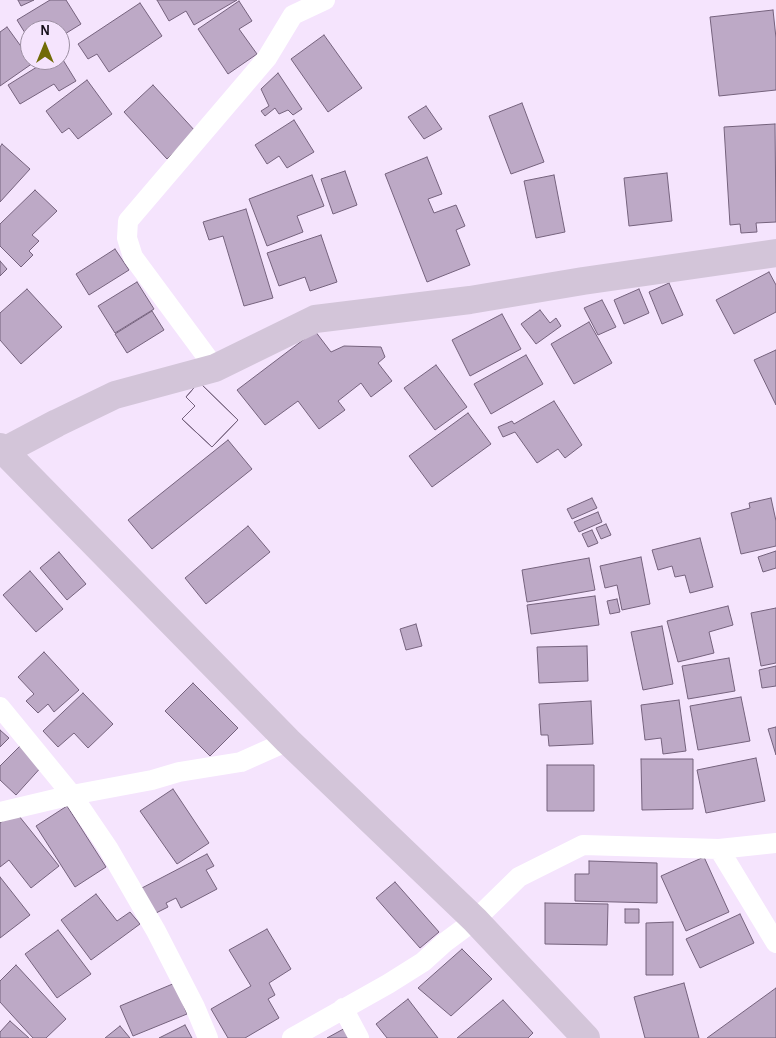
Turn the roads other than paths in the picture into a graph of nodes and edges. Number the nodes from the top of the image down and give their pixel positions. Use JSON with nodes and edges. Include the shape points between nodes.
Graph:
{"nodes":[{"id":1,"x":325,"y":0,"type":"edge"},
{"id":2,"x":776,"y":253,"type":"edge"},
{"id":3,"x":215,"y":368,"type":"junction"},
{"id":4,"x":1,"y":450,"type":"edge"},
{"id":5,"x":0,"y":707,"type":"edge"},
{"id":6,"x":288,"y":741,"type":"junction"},
{"id":7,"x":72,"y":795,"type":"junction"},
{"id":8,"x":0,"y":812,"type":"edge"},
{"id":9,"x":776,"y":843,"type":"edge"},
{"id":10,"x":719,"y":849,"type":"junction"},
{"id":11,"x":475,"y":920,"type":"junction"},
{"id":12,"x":776,"y":943,"type":"edge"},
{"id":13,"x":343,"y":1008,"type":"junction"},
{"id":14,"x":208,"y":1038,"type":"edge"},
{"id":15,"x":292,"y":1038,"type":"edge"},
{"id":16,"x":359,"y":1038,"type":"edge"},
{"id":17,"x":586,"y":1038,"type":"edge"}],
"edges":[{"from":1,"to":3,"type":"street","via":[[292,15],[267,58],[128,221],[126,238],[133,257]]},
{"from":2,"to":3,"type":"street","via":[[470,300],[315,319]]},
{"from":3,"to":4,"type":"street","via":[[115,395]]},
{"from":4,"to":6,"type":"street"},
{"from":5,"to":7,"type":"street"},
{"from":6,"to":7,"type":"street","via":[[241,762]]},
{"from":6,"to":11,"type":"street"},
{"from":7,"to":8,"type":"street"},
{"from":7,"to":14,"type":"street","via":[[108,848],[156,930]]},
{"from":9,"to":10,"type":"street"},
{"from":10,"to":11,"type":"street","via":[[583,845],[519,877]]},
{"from":10,"to":12,"type":"street"},
{"from":11,"to":13,"type":"street","via":[[423,962]]},
{"from":11,"to":17,"type":"street"},
{"from":13,"to":15,"type":"street"},
{"from":13,"to":16,"type":"street"}]}
